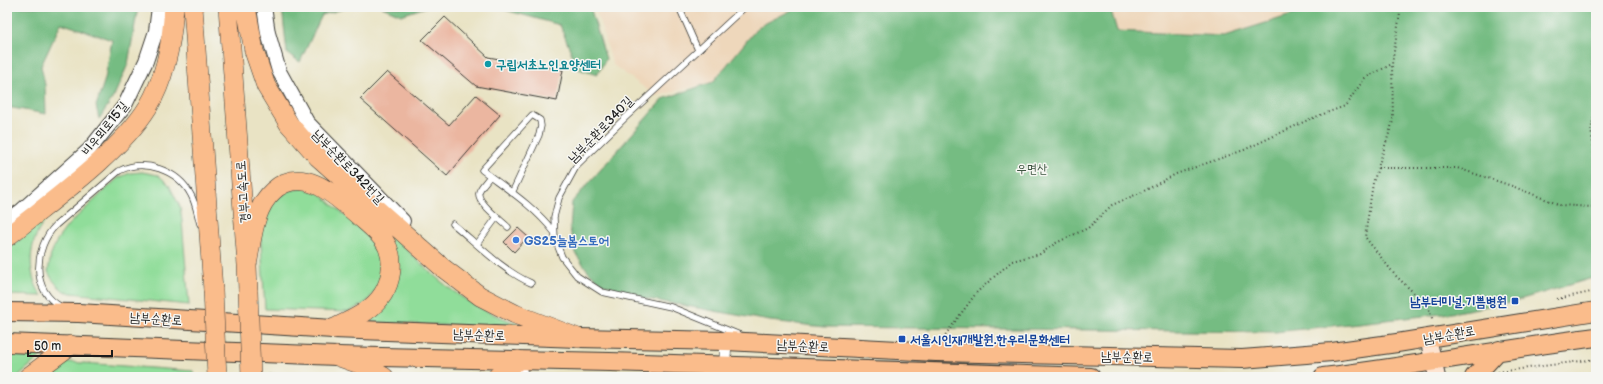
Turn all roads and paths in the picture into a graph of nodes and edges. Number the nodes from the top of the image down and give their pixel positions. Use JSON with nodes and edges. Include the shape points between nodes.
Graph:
{"nodes":[{"id":1,"x":159,"y":7,"type":"edge"},
{"id":2,"x":174,"y":7,"type":"edge"},
{"id":3,"x":193,"y":7,"type":"edge"},
{"id":4,"x":228,"y":7,"type":"edge"},
{"id":5,"x":246,"y":7,"type":"edge"},
{"id":6,"x":264,"y":7,"type":"edge"},
{"id":7,"x":679,"y":7,"type":"edge"},
{"id":8,"x":745,"y":7,"type":"edge"},
{"id":9,"x":1402,"y":7,"type":"edge"},
{"id":10,"x":698,"y":50,"type":"junction"},
{"id":11,"x":1392,"y":64,"type":"junction"},
{"id":12,"x":1596,"y":106,"type":"edge"},
{"id":13,"x":1596,"y":163,"type":"edge"},
{"id":14,"x":1378,"y":168,"type":"junction"},
{"id":15,"x":490,"y":176,"type":"junction"},
{"id":16,"x":512,"y":193,"type":"junction"},
{"id":17,"x":1596,"y":206,"type":"edge"},
{"id":18,"x":497,"y":217,"type":"junction"},
{"id":19,"x":7,"y":221,"type":"edge"},
{"id":20,"x":453,"y":224,"type":"dead end"},
{"id":21,"x":508,"y":227,"type":"dead end"},
{"id":22,"x":201,"y":229,"type":"dead end"},
{"id":23,"x":554,"y":232,"type":"junction"},
{"id":24,"x":7,"y":237,"type":"edge"},
{"id":25,"x":203,"y":237,"type":"dead end"},
{"id":26,"x":477,"y":244,"type":"junction"},
{"id":27,"x":247,"y":265,"type":"junction"},
{"id":28,"x":211,"y":267,"type":"junction"},
{"id":29,"x":530,"y":283,"type":"dead end"},
{"id":30,"x":1596,"y":290,"type":"edge"},
{"id":31,"x":480,"y":296,"type":"junction"},
{"id":32,"x":1558,"y":299,"type":"dead end"},
{"id":33,"x":1596,"y":310,"type":"edge"},
{"id":34,"x":7,"y":312,"type":"edge"},
{"id":35,"x":79,"y":313,"type":"junction"},
{"id":36,"x":1515,"y":324,"type":"junction"},
{"id":37,"x":333,"y":329,"type":"junction"},
{"id":38,"x":1430,"y":329,"type":"junction"},
{"id":39,"x":1596,"y":337,"type":"edge"},
{"id":40,"x":578,"y":338,"type":"junction"},
{"id":41,"x":942,"y":340,"type":"dead end"},
{"id":42,"x":726,"y":341,"type":"junction"},
{"id":43,"x":757,"y":342,"type":"junction"},
{"id":44,"x":7,"y":343,"type":"edge"},
{"id":45,"x":70,"y":345,"type":"junction"},
{"id":46,"x":1518,"y":347,"type":"junction"},
{"id":47,"x":1499,"y":350,"type":"junction"},
{"id":48,"x":337,"y":356,"type":"junction"},
{"id":49,"x":1596,"y":358,"type":"edge"},
{"id":50,"x":520,"y":369,"type":"edge"},
{"id":51,"x":1435,"y":369,"type":"edge"},
{"id":52,"x":725,"y":371,"type":"edge"},
{"id":53,"x":1492,"y":373,"type":"dead end"},
{"id":54,"x":876,"y":374,"type":"edge"},
{"id":55,"x":1368,"y":374,"type":"edge"},
{"id":56,"x":28,"y":377,"type":"edge"},
{"id":57,"x":217,"y":377,"type":"edge"},
{"id":58,"x":251,"y":377,"type":"edge"},
{"id":59,"x":384,"y":377,"type":"edge"},
{"id":60,"x":496,"y":377,"type":"edge"},
{"id":61,"x":1079,"y":377,"type":"edge"},
{"id":62,"x":1091,"y":377,"type":"edge"},
{"id":63,"x":1323,"y":377,"type":"edge"},
{"id":64,"x":1474,"y":377,"type":"edge"}],
"edges":[{"from":1,"to":19,"type":"street","name":"비우뫼로15길","via":[[156,31],[146,61],[125,105],[89,150]]},
{"from":2,"to":24,"type":"highway","via":[[171,40],[163,75],[153,97],[134,126],[92,168]]},
{"from":3,"to":28,"type":"highway"},
{"from":4,"to":27,"type":"highway","name":"경부고속도로"},
{"from":5,"to":31,"type":"highway","via":[[259,68],[272,97],[289,124],[318,157],[443,268]]},
{"from":6,"to":31,"type":"street","name":"남부순환로342번길","via":[[268,33],[279,71],[307,122],[391,210]]},
{"from":7,"to":10,"type":"lane"},
{"from":8,"to":10,"type":"lane","name":"남부순환로340길"},
{"from":9,"to":11,"type":"path"},
{"from":10,"to":23,"type":"lane","name":"남부순환로340길","via":[[577,165],[559,198],[554,217]]},
{"from":11,"to":14,"type":"path","via":[[1393,121]]},
{"from":11,"to":41,"type":"path","via":[[1365,78],[1345,106],[1310,118],[1244,150],[1176,174],[1112,205],[1088,228],[1056,243],[1040,254],[1012,261],[977,292]]},
{"from":12,"to":13,"type":"path","via":[[1591,130]]},
{"from":14,"to":17,"type":"path","via":[[1457,168],[1560,205]]},
{"from":14,"to":38,"type":"path","via":[[1373,183],[1365,237],[1395,275],[1428,306]]},
{"from":15,"to":16,"type":"lane"},
{"from":15,"to":16,"type":"lane","via":[[482,170],[532,115],[540,120],[539,135]]},
{"from":15,"to":18,"type":"lane","via":[[479,196],[481,202]]},
{"from":16,"to":23,"type":"lane","via":[[536,212]]},
{"from":18,"to":21,"type":"lane"},
{"from":18,"to":26,"type":"lane"},
{"from":20,"to":26,"type":"lane"},
{"from":22,"to":35,"type":"lane","via":[[191,195],[172,174],[144,166],[119,171],[51,230],[41,250],[38,273],[46,294],[59,306]]},
{"from":23,"to":43,"type":"lane","name":"남부순환로340길","via":[[562,257],[577,276],[602,292],[671,307]]},
{"from":25,"to":28,"type":"lane"},
{"from":26,"to":29,"type":"lane","via":[[509,271]]},
{"from":27,"to":37,"type":"highway","via":[[258,214],[272,191],[288,182],[302,181],[314,183],[332,193],[384,241],[390,254],[391,265],[388,283],[379,299],[365,312]]},
{"from":27,"to":58,"type":"highway","name":"경부고속도로","bridge":true},
{"from":28,"to":57,"type":"highway","bridge":true},
{"from":30,"to":32,"type":"path"},
{"from":31,"to":40,"type":"highway","via":[[516,314]]},
{"from":33,"to":36,"type":"main road","name":"남부순환로"},
{"from":34,"to":35,"type":"main road","name":"남부순환로"},
{"from":35,"to":37,"type":"main road","name":"남부순환로"},
{"from":36,"to":38,"type":"main road","name":"남부순환로"},
{"from":36,"to":46,"type":"main road"},
{"from":37,"to":40,"type":"main road","name":"남부순환로"},
{"from":38,"to":43,"type":"main road","name":"남부순환로","via":[[1332,352],[1242,359],[936,352]]},
{"from":38,"to":51,"type":"main road"},
{"from":39,"to":46,"type":"main road","name":"남부순환로"},
{"from":40,"to":42,"type":"main road","name":"남부순환로"},
{"from":42,"to":43,"type":"main road","name":"남부순환로"},
{"from":42,"to":52,"type":"street"},
{"from":44,"to":45,"type":"main road","name":"남부순환로"},
{"from":45,"to":48,"type":"main road","name":"남부순환로"},
{"from":45,"to":56,"type":"highway"},
{"from":46,"to":47,"type":"main road","name":"남부순환로"},
{"from":47,"to":51,"type":"main road","name":"남부순환로"},
{"from":47,"to":64,"type":"main road"},
{"from":48,"to":50,"type":"main road","name":"남부순환로"},
{"from":48,"to":59,"type":"highway","via":[[365,366]]},
{"from":49,"to":53,"type":"path"},
{"from":50,"to":52,"type":"main road","name":"남부순환로"},
{"from":50,"to":60,"type":"highway"},
{"from":51,"to":55,"type":"main road","name":"남부순환로"},
{"from":52,"to":54,"type":"main road","name":"남부순환로"},
{"from":54,"to":61,"type":"main road","name":"남부순환로"},
{"from":55,"to":63,"type":"main road","name":"남부순환로"},
{"from":61,"to":62,"type":"main road","name":"남부순환로"}]}
